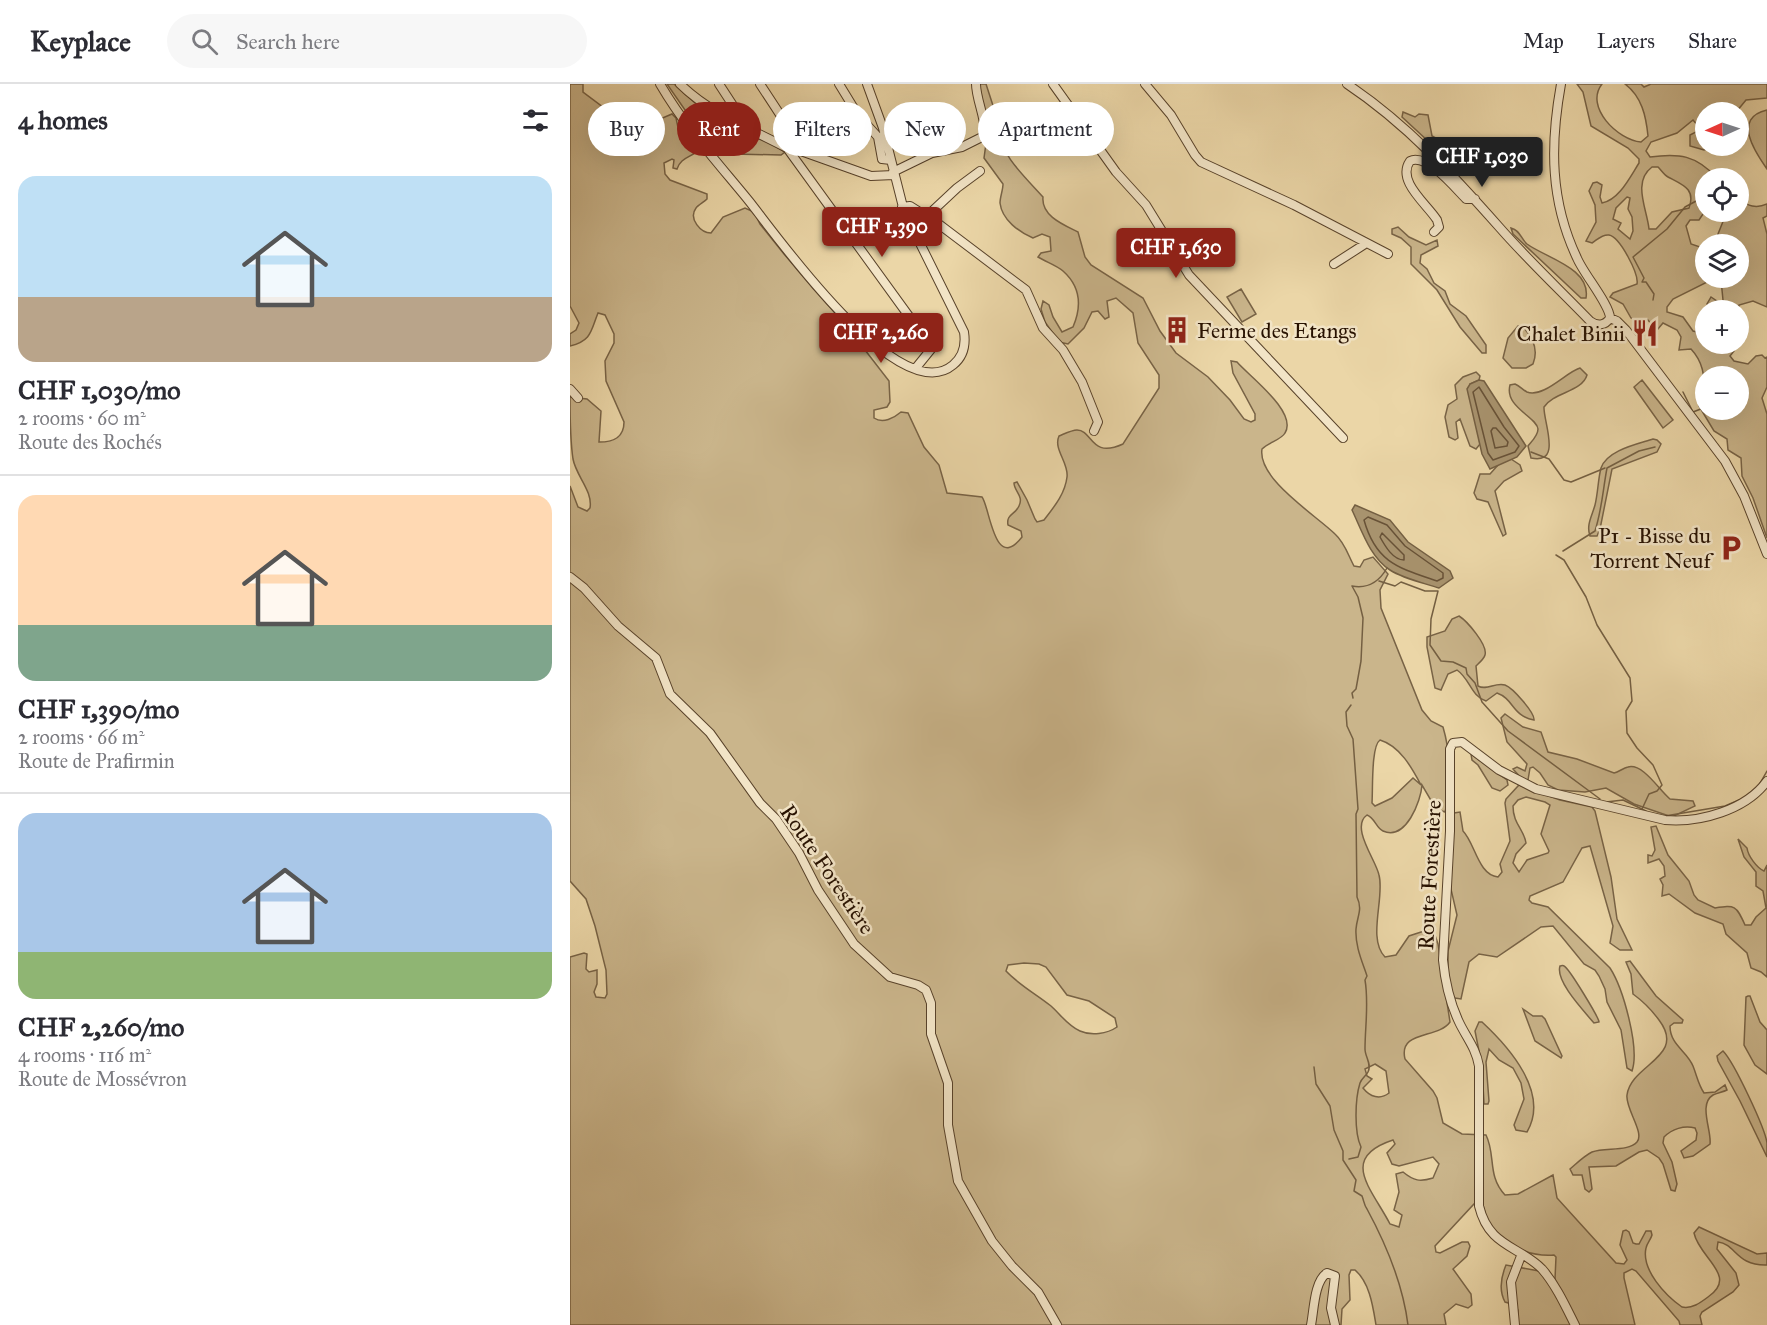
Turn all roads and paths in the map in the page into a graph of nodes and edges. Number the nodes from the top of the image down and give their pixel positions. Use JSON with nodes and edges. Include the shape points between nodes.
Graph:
{"nodes":[{"id":1,"x":660,"y":84,"type":"edge"},
{"id":2,"x":680,"y":84,"type":"edge"},
{"id":3,"x":719,"y":84,"type":"edge"},
{"id":4,"x":760,"y":84,"type":"edge"},
{"id":5,"x":839,"y":84,"type":"edge"},
{"id":6,"x":867,"y":84,"type":"edge"},
{"id":7,"x":976,"y":84,"type":"edge"},
{"id":8,"x":1053,"y":84,"type":"edge"},
{"id":9,"x":1145,"y":84,"type":"edge"},
{"id":10,"x":1347,"y":84,"type":"edge"},
{"id":11,"x":1561,"y":84,"type":"edge"},
{"id":12,"x":703,"y":102,"type":"edge"},
{"id":13,"x":731,"y":102,"type":"edge"},
{"id":14,"x":773,"y":104,"type":"edge"},
{"id":15,"x":793,"y":156,"type":"edge"},
{"id":16,"x":816,"y":156,"type":"edge"},
{"id":17,"x":891,"y":160,"type":"junction"},
{"id":18,"x":980,"y":171,"type":"dead end"},
{"id":19,"x":894,"y":174,"type":"junction"},
{"id":20,"x":1475,"y":199,"type":"junction"},
{"id":21,"x":902,"y":207,"type":"junction"},
{"id":22,"x":926,"y":217,"type":"junction"},
{"id":23,"x":1434,"y":232,"type":"dead end"},
{"id":24,"x":1365,"y":244,"type":"junction"},
{"id":25,"x":1388,"y":254,"type":"dead end"},
{"id":26,"x":1334,"y":264,"type":"dead end"},
{"id":27,"x":1610,"y":318,"type":"junction"},
{"id":28,"x":915,"y":369,"type":"junction"},
{"id":29,"x":570,"y":389,"type":"edge"},
{"id":30,"x":578,"y":398,"type":"dead end"},
{"id":31,"x":1094,"y":431,"type":"dead end"},
{"id":32,"x":1343,"y":438,"type":"dead end"},
{"id":33,"x":1767,"y":554,"type":"edge"},
{"id":34,"x":570,"y":577,"type":"edge"},
{"id":35,"x":1767,"y":781,"type":"edge"},
{"id":36,"x":1521,"y":1256,"type":"junction"},
{"id":37,"x":1057,"y":1325,"type":"edge"},
{"id":38,"x":1311,"y":1325,"type":"edge"},
{"id":39,"x":1335,"y":1325,"type":"edge"},
{"id":40,"x":1515,"y":1325,"type":"edge"},
{"id":41,"x":1575,"y":1325,"type":"edge"}],
"edges":[{"from":1,"to":28,"type":"street","via":[[690,129],[834,306],[870,340]]},
{"from":2,"to":12,"type":"street"},
{"from":3,"to":13,"type":"street"},
{"from":4,"to":14,"type":"street"},
{"from":5,"to":17,"type":"street","via":[[858,115],[878,137],[882,159]]},
{"from":6,"to":17,"type":"street"},
{"from":7,"to":19,"type":"street","via":[[986,130],[982,139],[932,153]]},
{"from":8,"to":32,"type":"street","via":[[1116,172],[1146,205],[1189,275]]},
{"from":9,"to":24,"type":"street","via":[[1171,115],[1201,162]]},
{"from":10,"to":20,"type":"street","via":[[1414,135]]},
{"from":11,"to":27,"type":"street","via":[[1553,147],[1556,195],[1571,246]]},
{"from":15,"to":28,"type":"street","via":[[932,348]]},
{"from":16,"to":19,"type":"street","via":[[871,176]]},
{"from":17,"to":19,"type":"street"},
{"from":18,"to":22,"type":"street"},
{"from":19,"to":21,"type":"street"},
{"from":20,"to":23,"type":"street","via":[[1466,199],[1421,160],[1410,161],[1407,179],[1437,220],[1439,226]]},
{"from":20,"to":27,"type":"street","via":[[1590,321],[1597,325]]},
{"from":21,"to":22,"type":"street","via":[[910,206]]},
{"from":21,"to":28,"type":"street","via":[[965,338],[963,352],[950,368],[932,373]]},
{"from":22,"to":31,"type":"street","via":[[1026,290],[1043,328],[1062,350],[1086,390],[1098,422]]},
{"from":24,"to":25,"type":"street"},
{"from":24,"to":26,"type":"street"},
{"from":27,"to":33,"type":"street","via":[[1623,326],[1710,438],[1735,478]]},
{"from":29,"to":30,"type":"street"},
{"from":34,"to":37,"type":"street","name":"Route Forestière","via":[[656,658],[670,694],[710,733],[776,819],[854,944],[890,977],[926,990],[931,1003],[931,1034],[948,1083],[948,1125],[958,1181],[993,1241],[1038,1292]]},
{"from":35,"to":36,"type":"street","name":"Route Forestière","via":[[1736,806],[1686,819],[1665,820],[1536,789],[1504,774],[1462,742],[1451,746],[1444,970],[1458,1020],[1474,1047],[1479,1066],[1478,1192],[1482,1218],[1493,1234]]},
{"from":36,"to":40,"type":"street","via":[[1510,1282]]},
{"from":36,"to":41,"type":"street","via":[[1544,1271]]},
{"from":38,"to":39,"type":"street","via":[[1320,1282],[1327,1273],[1335,1276],[1331,1308]]}]}
